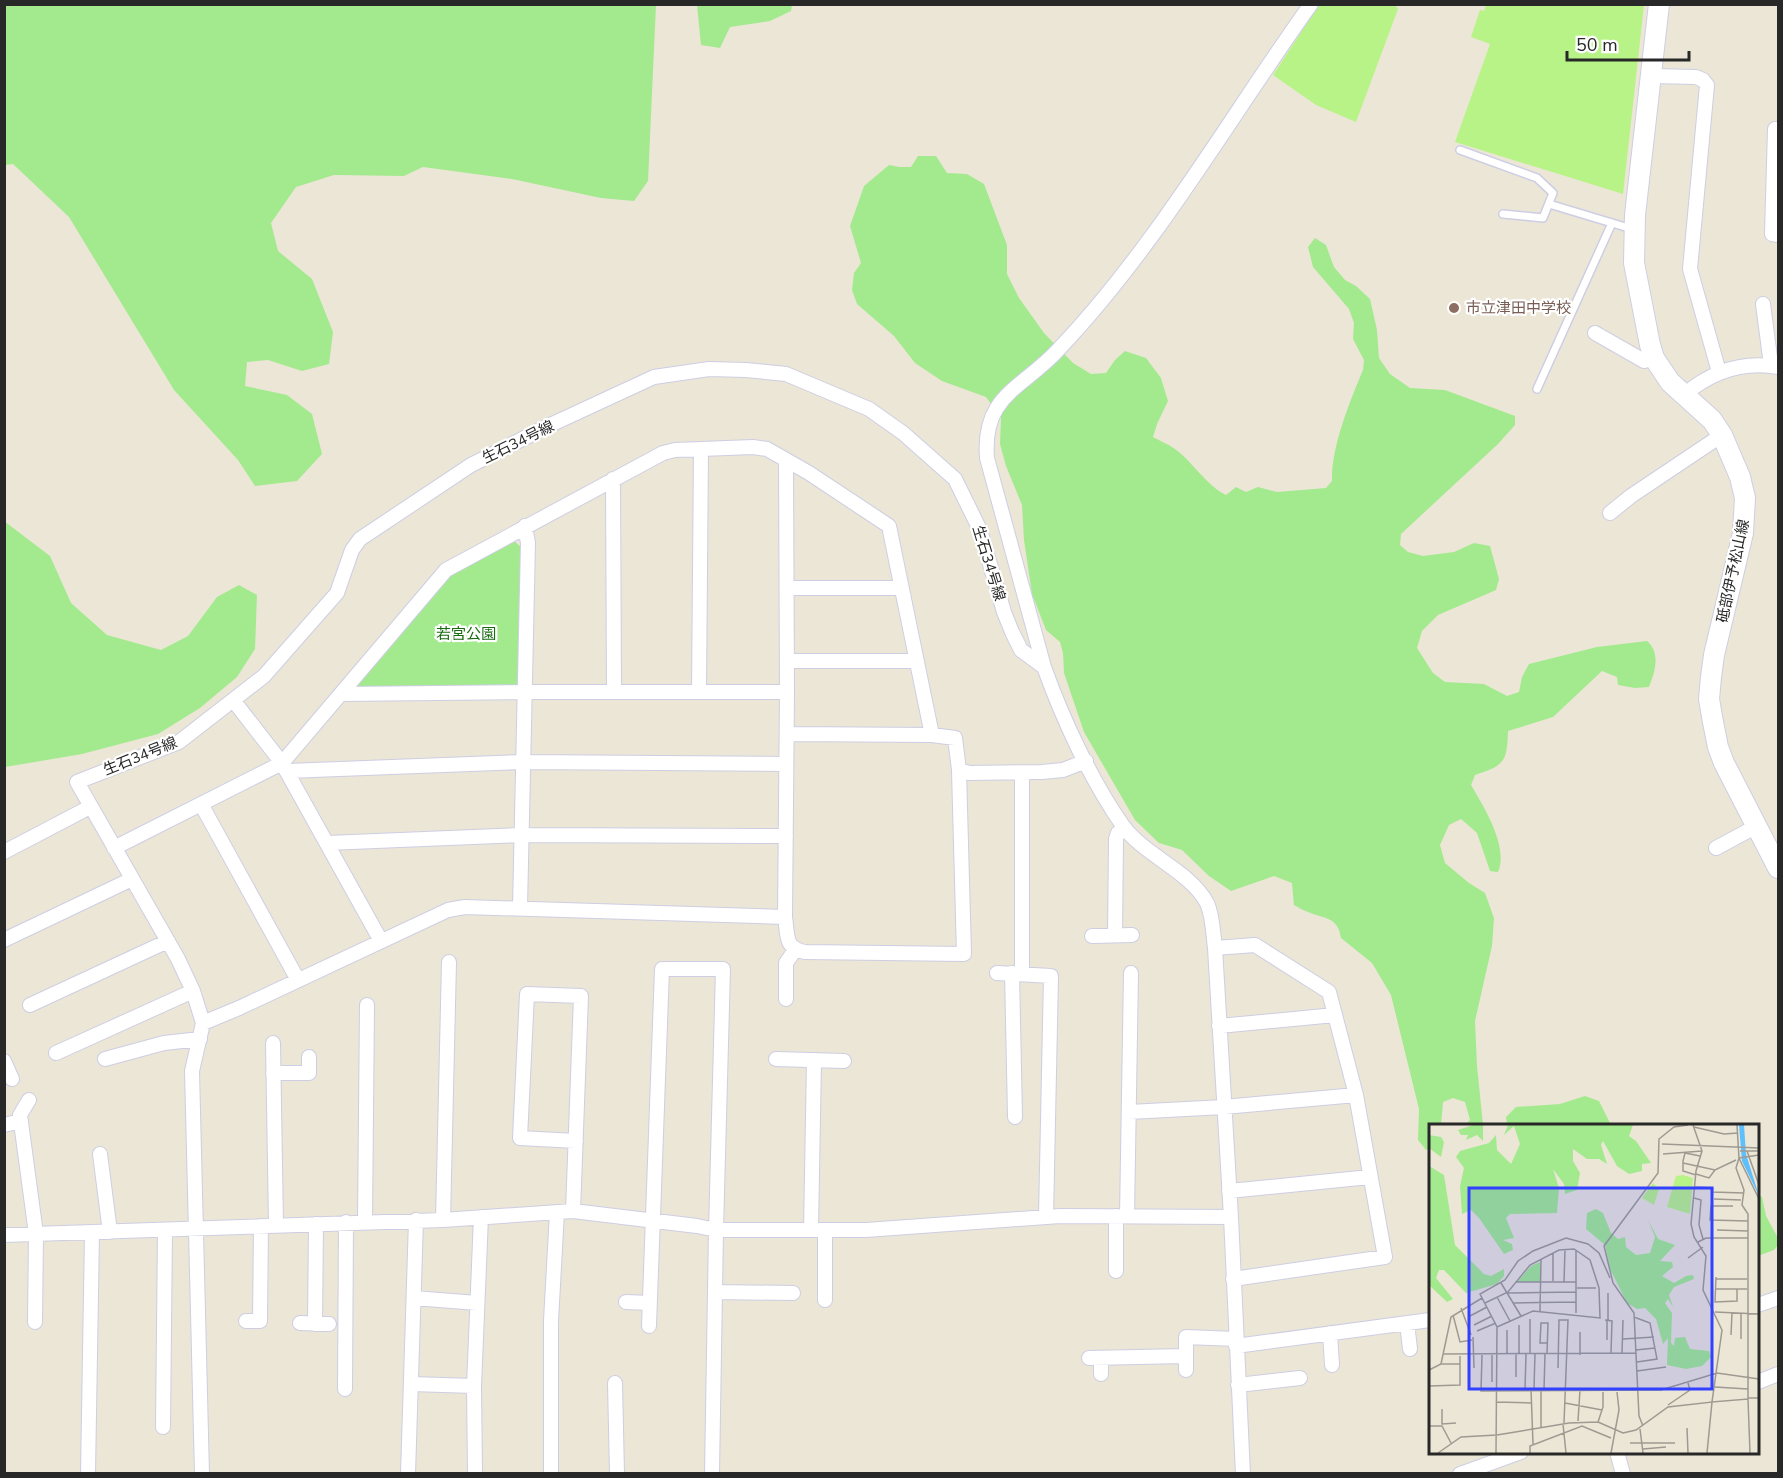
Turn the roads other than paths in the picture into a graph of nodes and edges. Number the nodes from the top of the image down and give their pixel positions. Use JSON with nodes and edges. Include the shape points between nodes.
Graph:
{"nodes":[{"id":1,"x":1311,"y":4,"type":"edge"},
{"id":2,"x":1659,"y":4,"type":"edge"},
{"id":3,"x":1651,"y":76,"type":"junction"},
{"id":4,"x":1779,"y":129,"type":"edge"},
{"id":5,"x":1460,"y":150,"type":"dead end"},
{"id":6,"x":1549,"y":204,"type":"junction"},
{"id":7,"x":1503,"y":214,"type":"dead end"},
{"id":8,"x":1612,"y":223,"type":"junction"},
{"id":9,"x":1634,"y":230,"type":"junction"},
{"id":10,"x":1779,"y":235,"type":"edge"},
{"id":11,"x":1763,"y":304,"type":"dead end"},
{"id":12,"x":1595,"y":333,"type":"dead end"},
{"id":13,"x":1654,"y":358,"type":"junction"},
{"id":14,"x":1775,"y":366,"type":"edge"},
{"id":15,"x":1719,"y":372,"type":"junction"},
{"id":16,"x":1537,"y":389,"type":"dead end"},
{"id":17,"x":1684,"y":395,"type":"junction"},
{"id":18,"x":1722,"y":435,"type":"junction"},
{"id":19,"x":701,"y":449,"type":"junction"},
{"id":20,"x":786,"y":461,"type":"junction"},
{"id":21,"x":613,"y":479,"type":"junction"},
{"id":22,"x":1610,"y":513,"type":"dead end"},
{"id":23,"x":525,"y":526,"type":"junction"},
{"id":24,"x":787,"y":588,"type":"junction"},
{"id":25,"x":902,"y":588,"type":"junction"},
{"id":26,"x":787,"y":661,"type":"junction"},
{"id":27,"x":917,"y":661,"type":"junction"},
{"id":28,"x":1044,"y":668,"type":"junction"},
{"id":29,"x":524,"y":692,"type":"junction"},
{"id":30,"x":614,"y":692,"type":"junction"},
{"id":31,"x":699,"y":692,"type":"junction"},
{"id":32,"x":787,"y":693,"type":"junction"},
{"id":33,"x":341,"y":694,"type":"junction"},
{"id":34,"x":233,"y":699,"type":"junction"},
{"id":35,"x":787,"y":734,"type":"junction"},
{"id":36,"x":932,"y":735,"type":"junction"},
{"id":37,"x":1086,"y":761,"type":"junction"},
{"id":38,"x":523,"y":762,"type":"junction"},
{"id":39,"x":786,"y":764,"type":"junction"},
{"id":40,"x":284,"y":767,"type":"junction"},
{"id":41,"x":959,"y":770,"type":"junction"},
{"id":42,"x":1022,"y":772,"type":"junction"},
{"id":43,"x":201,"y":804,"type":"junction"},
{"id":44,"x":90,"y":807,"type":"junction"},
{"id":45,"x":1756,"y":826,"type":"junction"},
{"id":46,"x":1125,"y":828,"type":"junction"},
{"id":47,"x":521,"y":835,"type":"junction"},
{"id":48,"x":786,"y":836,"type":"junction"},
{"id":49,"x":327,"y":843,"type":"junction"},
{"id":50,"x":114,"y":848,"type":"junction"},
{"id":51,"x":1716,"y":848,"type":"dead end"},
{"id":52,"x":4,"y":852,"type":"edge"},
{"id":53,"x":1778,"y":866,"type":"edge"},
{"id":54,"x":132,"y":879,"type":"junction"},
{"id":55,"x":520,"y":908,"type":"junction"},
{"id":56,"x":785,"y":916,"type":"junction"},
{"id":57,"x":1115,"y":935,"type":"junction"},
{"id":58,"x":1132,"y":935,"type":"dead end"},
{"id":59,"x":1092,"y":936,"type":"dead end"},
{"id":60,"x":4,"y":940,"type":"edge"},
{"id":61,"x":168,"y":941,"type":"junction"},
{"id":62,"x":381,"y":941,"type":"junction"},
{"id":63,"x":1215,"y":948,"type":"junction"},
{"id":64,"x":795,"y":950,"type":"junction"},
{"id":65,"x":449,"y":962,"type":"dead end"},
{"id":66,"x":997,"y":973,"type":"dead end"},
{"id":67,"x":1131,"y":973,"type":"dead end"},
{"id":68,"x":1017,"y":974,"type":"junction"},
{"id":69,"x":298,"y":980,"type":"junction"},
{"id":70,"x":193,"y":991,"type":"junction"},
{"id":71,"x":786,"y":999,"type":"dead end"},
{"id":72,"x":30,"y":1005,"type":"dead end"},
{"id":73,"x":367,"y":1005,"type":"dead end"},
{"id":74,"x":1335,"y":1016,"type":"junction"},
{"id":75,"x":203,"y":1023,"type":"junction"},
{"id":76,"x":1219,"y":1026,"type":"junction"},
{"id":77,"x":200,"y":1039,"type":"junction"},
{"id":78,"x":273,"y":1043,"type":"dead end"},
{"id":79,"x":56,"y":1053,"type":"dead end"},
{"id":80,"x":309,"y":1057,"type":"dead end"},
{"id":81,"x":105,"y":1059,"type":"dead end"},
{"id":82,"x":776,"y":1059,"type":"dead end"},
{"id":83,"x":814,"y":1060,"type":"junction"},
{"id":84,"x":4,"y":1061,"type":"edge"},
{"id":85,"x":844,"y":1061,"type":"dead end"},
{"id":86,"x":273,"y":1073,"type":"junction"},
{"id":87,"x":12,"y":1079,"type":"dead end"},
{"id":88,"x":1356,"y":1095,"type":"junction"},
{"id":89,"x":29,"y":1100,"type":"dead end"},
{"id":90,"x":1224,"y":1107,"type":"junction"},
{"id":91,"x":1129,"y":1112,"type":"junction"},
{"id":92,"x":1015,"y":1117,"type":"dead end"},
{"id":93,"x":21,"y":1121,"type":"junction"},
{"id":94,"x":4,"y":1125,"type":"edge"},
{"id":95,"x":576,"y":1141,"type":"junction"},
{"id":96,"x":100,"y":1154,"type":"dead end"},
{"id":97,"x":1370,"y":1177,"type":"junction"},
{"id":98,"x":1229,"y":1191,"type":"junction"},
{"id":99,"x":573,"y":1211,"type":"junction"},
{"id":100,"x":557,"y":1212,"type":"junction"},
{"id":101,"x":1121,"y":1216,"type":"junction"},
{"id":102,"x":481,"y":1217,"type":"junction"},
{"id":103,"x":1046,"y":1217,"type":"junction"},
{"id":104,"x":1231,"y":1217,"type":"junction"},
{"id":105,"x":416,"y":1220,"type":"junction"},
{"id":106,"x":443,"y":1220,"type":"junction"},
{"id":107,"x":365,"y":1221,"type":"junction"},
{"id":108,"x":652,"y":1221,"type":"junction"},
{"id":109,"x":346,"y":1222,"type":"junction"},
{"id":110,"x":316,"y":1224,"type":"junction"},
{"id":111,"x":261,"y":1226,"type":"junction"},
{"id":112,"x":276,"y":1226,"type":"junction"},
{"id":113,"x":196,"y":1229,"type":"junction"},
{"id":114,"x":165,"y":1230,"type":"junction"},
{"id":115,"x":716,"y":1230,"type":"junction"},
{"id":116,"x":818,"y":1230,"type":"junction"},
{"id":117,"x":110,"y":1232,"type":"junction"},
{"id":118,"x":92,"y":1233,"type":"junction"},
{"id":119,"x":36,"y":1234,"type":"junction"},
{"id":120,"x":4,"y":1235,"type":"edge"},
{"id":121,"x":1116,"y":1271,"type":"dead end"},
{"id":122,"x":1233,"y":1279,"type":"junction"},
{"id":123,"x":715,"y":1292,"type":"junction"},
{"id":124,"x":793,"y":1293,"type":"dead end"},
{"id":125,"x":414,"y":1298,"type":"junction"},
{"id":126,"x":1779,"y":1298,"type":"edge"},
{"id":127,"x":825,"y":1300,"type":"dead end"},
{"id":128,"x":626,"y":1302,"type":"dead end"},
{"id":129,"x":477,"y":1303,"type":"junction"},
{"id":130,"x":650,"y":1303,"type":"junction"},
{"id":131,"x":1759,"y":1305,"type":"edge"},
{"id":132,"x":1429,"y":1320,"type":"edge"},
{"id":133,"x":35,"y":1322,"type":"dead end"},
{"id":134,"x":246,"y":1322,"type":"dead end"},
{"id":135,"x":300,"y":1323,"type":"dead end"},
{"id":136,"x":1407,"y":1323,"type":"junction"},
{"id":137,"x":649,"y":1326,"type":"dead end"},
{"id":138,"x":1330,"y":1333,"type":"junction"},
{"id":139,"x":1236,"y":1342,"type":"junction"},
{"id":140,"x":1410,"y":1349,"type":"dead end"},
{"id":141,"x":1332,"y":1365,"type":"dead end"},
{"id":142,"x":1101,"y":1374,"type":"dead end"},
{"id":143,"x":1779,"y":1374,"type":"edge"},
{"id":144,"x":1300,"y":1378,"type":"dead end"},
{"id":145,"x":1759,"y":1382,"type":"edge"},
{"id":146,"x":615,"y":1383,"type":"dead end"},
{"id":147,"x":411,"y":1384,"type":"junction"},
{"id":148,"x":1238,"y":1384,"type":"junction"},
{"id":149,"x":474,"y":1386,"type":"junction"},
{"id":150,"x":345,"y":1389,"type":"dead end"},
{"id":151,"x":163,"y":1427,"type":"dead end"},
{"id":152,"x":1516,"y":1454,"type":"edge"},
{"id":153,"x":1618,"y":1454,"type":"edge"},
{"id":154,"x":1468,"y":1472,"type":"edge"},
{"id":155,"x":88,"y":1473,"type":"edge"},
{"id":156,"x":202,"y":1473,"type":"edge"},
{"id":157,"x":408,"y":1473,"type":"edge"},
{"id":158,"x":475,"y":1473,"type":"edge"},
{"id":159,"x":551,"y":1473,"type":"edge"},
{"id":160,"x":617,"y":1473,"type":"edge"},
{"id":161,"x":712,"y":1473,"type":"edge"},
{"id":162,"x":1243,"y":1473,"type":"edge"},
{"id":163,"x":1623,"y":1473,"type":"edge"}],
"edges":[{"from":1,"to":28,"type":"street","via":[[1095,312],[1054,356],[1004,398],[988,425],[987,458]]},
{"from":2,"to":3,"type":"main road","name":"砥部伊予松山線"},
{"from":3,"to":9,"type":"main road","name":"砥部伊予松山線"},
{"from":3,"to":15,"type":"street","via":[[1696,77],[1707,85],[1690,269]]},
{"from":4,"to":10,"type":"street","via":[[1775,129],[1772,234]]},
{"from":5,"to":6,"type":"lane","via":[[1537,178],[1553,194]]},
{"from":6,"to":7,"type":"lane","via":[[1544,218]]},
{"from":6,"to":8,"type":"lane"},
{"from":8,"to":9,"type":"lane"},
{"from":8,"to":16,"type":"lane"},
{"from":9,"to":13,"type":"main road","name":"砥部伊予松山線","via":[[1634,263]]},
{"from":11,"to":14,"type":"street"},
{"from":12,"to":13,"type":"street","via":[[1644,361]]},
{"from":13,"to":17,"type":"main road","name":"砥部伊予松山線"},
{"from":14,"to":15,"type":"street"},
{"from":15,"to":17,"type":"street"},
{"from":17,"to":18,"type":"main road","name":"砥部伊予松山線","via":[[1712,420]]},
{"from":18,"to":22,"type":"street"},
{"from":18,"to":45,"type":"main road","name":"砥部伊予松山線","via":[[1740,477],[1746,516],[1714,655],[1709,699],[1718,747]]},
{"from":19,"to":20,"type":"street","via":[[760,448]]},
{"from":19,"to":21,"type":"street","via":[[663,453]]},
{"from":19,"to":31,"type":"street"},
{"from":20,"to":24,"type":"street"},
{"from":20,"to":25,"type":"street","via":[[890,526]]},
{"from":21,"to":23,"type":"street"},
{"from":21,"to":30,"type":"street"},
{"from":23,"to":29,"type":"street","via":[[528,543]]},
{"from":23,"to":33,"type":"street","via":[[446,570]]},
{"from":24,"to":25,"type":"street"},
{"from":24,"to":26,"type":"street"},
{"from":25,"to":27,"type":"street"},
{"from":26,"to":27,"type":"street"},
{"from":26,"to":32,"type":"street"},
{"from":27,"to":36,"type":"street"},
{"from":28,"to":34,"type":"street","name":"生石34号線","via":[[1021,650],[1012,632],[980,530],[955,479],[903,433],[869,410],[806,381],[786,374],[709,369],[654,377],[548,426],[471,465],[367,534],[352,550],[337,593],[264,676]]},
{"from":28,"to":37,"type":"street"},
{"from":29,"to":30,"type":"street"},
{"from":29,"to":33,"type":"street"},
{"from":29,"to":38,"type":"street"},
{"from":30,"to":31,"type":"street"},
{"from":31,"to":32,"type":"street"},
{"from":32,"to":35,"type":"street"},
{"from":33,"to":40,"type":"street"},
{"from":34,"to":40,"type":"street"},
{"from":34,"to":44,"type":"street","name":"生石34号線","via":[[179,742],[77,782]]},
{"from":35,"to":36,"type":"street"},
{"from":35,"to":39,"type":"street"},
{"from":36,"to":41,"type":"street","via":[[955,738]]},
{"from":37,"to":42,"type":"street","via":[[1063,770]]},
{"from":37,"to":46,"type":"street"},
{"from":38,"to":39,"type":"street"},
{"from":38,"to":40,"type":"street"},
{"from":38,"to":47,"type":"street"},
{"from":39,"to":48,"type":"street"},
{"from":40,"to":43,"type":"street"},
{"from":40,"to":49,"type":"street"},
{"from":41,"to":42,"type":"street"},
{"from":41,"to":64,"type":"street","via":[[964,954]]},
{"from":42,"to":68,"type":"street"},
{"from":43,"to":50,"type":"street"},
{"from":43,"to":69,"type":"street"},
{"from":44,"to":50,"type":"street"},
{"from":44,"to":52,"type":"street"},
{"from":45,"to":51,"type":"street"},
{"from":45,"to":53,"type":"main road","name":"砥部伊予松山線"},
{"from":46,"to":57,"type":"street","via":[[1116,839]]},
{"from":46,"to":63,"type":"street","via":[[1198,890],[1208,905]]},
{"from":47,"to":48,"type":"street"},
{"from":47,"to":49,"type":"street"},
{"from":47,"to":55,"type":"street"},
{"from":48,"to":56,"type":"street"},
{"from":49,"to":62,"type":"street"},
{"from":50,"to":54,"type":"street"},
{"from":54,"to":60,"type":"street"},
{"from":54,"to":61,"type":"street"},
{"from":55,"to":56,"type":"street"},
{"from":55,"to":62,"type":"street","via":[[448,910]]},
{"from":56,"to":64,"type":"street","via":[[789,945]]},
{"from":57,"to":58,"type":"street"},
{"from":57,"to":59,"type":"street"},
{"from":61,"to":70,"type":"street"},
{"from":61,"to":72,"type":"street"},
{"from":62,"to":69,"type":"street"},
{"from":63,"to":74,"type":"street","via":[[1255,945],[1329,992]]},
{"from":63,"to":76,"type":"street"},
{"from":64,"to":71,"type":"street","via":[[786,963]]},
{"from":65,"to":106,"type":"street"},
{"from":66,"to":68,"type":"street"},
{"from":67,"to":91,"type":"street"},
{"from":68,"to":92,"type":"street"},
{"from":68,"to":103,"type":"street","via":[[1051,976]]},
{"from":69,"to":75,"type":"street"},
{"from":70,"to":75,"type":"street"},
{"from":70,"to":79,"type":"street"},
{"from":73,"to":107,"type":"street"},
{"from":74,"to":76,"type":"street"},
{"from":74,"to":88,"type":"street"},
{"from":75,"to":77,"type":"street"},
{"from":76,"to":90,"type":"street"},
{"from":77,"to":81,"type":"street","via":[[164,1043]]},
{"from":77,"to":113,"type":"street","via":[[192,1071]]},
{"from":78,"to":86,"type":"street"},
{"from":80,"to":86,"type":"street","via":[[309,1073]]},
{"from":82,"to":83,"type":"street"},
{"from":83,"to":85,"type":"street"},
{"from":83,"to":116,"type":"street"},
{"from":84,"to":87,"type":"street"},
{"from":86,"to":112,"type":"street"},
{"from":88,"to":90,"type":"street"},
{"from":88,"to":97,"type":"street"},
{"from":89,"to":93,"type":"street","via":[[20,1115]]},
{"from":90,"to":91,"type":"street"},
{"from":90,"to":98,"type":"street"},
{"from":91,"to":101,"type":"street"},
{"from":93,"to":94,"type":"street"},
{"from":93,"to":119,"type":"street"},
{"from":95,"to":95,"type":"street","via":[[581,996],[527,994],[520,1138]]},
{"from":95,"to":99,"type":"street"},
{"from":96,"to":117,"type":"street"},
{"from":97,"to":98,"type":"street"},
{"from":97,"to":122,"type":"street","via":[[1385,1257]]},
{"from":98,"to":104,"type":"street"},
{"from":99,"to":100,"type":"street"},
{"from":99,"to":108,"type":"street"},
{"from":100,"to":102,"type":"street"},
{"from":100,"to":159,"type":"street","via":[[551,1321]]},
{"from":101,"to":103,"type":"street"},
{"from":101,"to":104,"type":"street"},
{"from":101,"to":121,"type":"street"},
{"from":102,"to":106,"type":"street"},
{"from":102,"to":129,"type":"street"},
{"from":103,"to":116,"type":"street"},
{"from":104,"to":122,"type":"street"},
{"from":105,"to":106,"type":"street"},
{"from":105,"to":107,"type":"street"},
{"from":105,"to":125,"type":"street"},
{"from":107,"to":109,"type":"street"},
{"from":108,"to":115,"type":"street"},
{"from":108,"to":115,"type":"street","via":[[662,969],[723,969]]},
{"from":108,"to":130,"type":"street"},
{"from":109,"to":110,"type":"street"},
{"from":109,"to":150,"type":"street"},
{"from":110,"to":112,"type":"street"},
{"from":110,"to":135,"type":"street","via":[[322,1324]]},
{"from":111,"to":112,"type":"street"},
{"from":111,"to":113,"type":"street"},
{"from":111,"to":134,"type":"street","via":[[260,1322]]},
{"from":113,"to":114,"type":"street"},
{"from":113,"to":156,"type":"street"},
{"from":114,"to":117,"type":"street"},
{"from":114,"to":151,"type":"street"},
{"from":115,"to":116,"type":"street"},
{"from":115,"to":123,"type":"street"},
{"from":116,"to":127,"type":"street"},
{"from":117,"to":118,"type":"street"},
{"from":118,"to":119,"type":"street"},
{"from":118,"to":155,"type":"street"},
{"from":119,"to":120,"type":"street"},
{"from":119,"to":133,"type":"street"},
{"from":122,"to":139,"type":"street"},
{"from":123,"to":124,"type":"street"},
{"from":123,"to":161,"type":"street"},
{"from":125,"to":129,"type":"street"},
{"from":125,"to":147,"type":"street"},
{"from":126,"to":131,"type":"street"},
{"from":128,"to":130,"type":"street"},
{"from":129,"to":149,"type":"street"},
{"from":130,"to":137,"type":"street"},
{"from":132,"to":136,"type":"street"},
{"from":136,"to":138,"type":"street"},
{"from":136,"to":140,"type":"street"},
{"from":138,"to":139,"type":"street"},
{"from":138,"to":141,"type":"street"},
{"from":139,"to":142,"type":"street","via":[[1186,1337],[1186,1363],[1095,1358]]},
{"from":139,"to":148,"type":"street"},
{"from":143,"to":145,"type":"street"},
{"from":144,"to":148,"type":"street"},
{"from":146,"to":160,"type":"street"},
{"from":147,"to":149,"type":"street"},
{"from":147,"to":157,"type":"street"},
{"from":148,"to":162,"type":"street"},
{"from":149,"to":158,"type":"street"},
{"from":152,"to":154,"type":"street"},
{"from":153,"to":163,"type":"street"}]}
